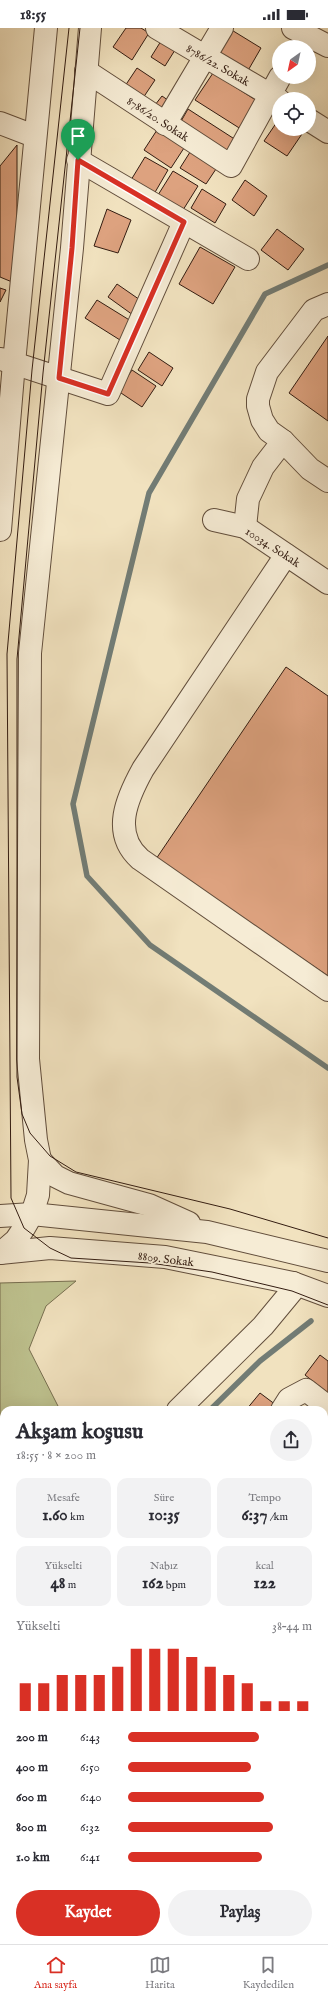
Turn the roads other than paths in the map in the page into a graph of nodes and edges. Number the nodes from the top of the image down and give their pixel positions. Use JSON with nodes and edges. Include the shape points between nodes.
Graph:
{"nodes":[{"id":1,"x":46,"y":28,"type":"edge"},
{"id":2,"x":90,"y":28,"type":"edge"},
{"id":3,"x":157,"y":28,"type":"edge"},
{"id":4,"x":222,"y":28,"type":"edge"},
{"id":5,"x":301,"y":34,"type":"edge"},
{"id":6,"x":328,"y":46,"type":"edge"},
{"id":7,"x":204,"y":58,"type":"junction"},
{"id":8,"x":86,"y":71,"type":"junction"},
{"id":9,"x":276,"y":91,"type":"edge"},
{"id":10,"x":0,"y":122,"type":"edge"},
{"id":11,"x":165,"y":124,"type":"junction"},
{"id":12,"x":316,"y":124,"type":"edge"},
{"id":13,"x":328,"y":132,"type":"edge"},
{"id":14,"x":34,"y":136,"type":"junction"},
{"id":15,"x":78,"y":160,"type":"junction"},
{"id":16,"x":184,"y":222,"type":"junction"},
{"id":17,"x":248,"y":258,"type":"dead end"},
{"id":18,"x":328,"y":304,"type":"edge"},
{"id":19,"x":7,"y":361,"type":"edge"},
{"id":20,"x":59,"y":378,"type":"junction"},
{"id":21,"x":283,"y":441,"type":"junction"},
{"id":22,"x":328,"y":481,"type":"edge"},
{"id":23,"x":214,"y":520,"type":"dead end"},
{"id":24,"x":244,"y":527,"type":"junction"},
{"id":25,"x":0,"y":530,"type":"edge"},
{"id":26,"x":286,"y":555,"type":"junction"},
{"id":27,"x":328,"y":583,"type":"edge"},
{"id":28,"x":328,"y":990,"type":"edge"},
{"id":29,"x":40,"y":1160,"type":"junction"},
{"id":30,"x":32,"y":1214,"type":"junction"},
{"id":31,"x":0,"y":1216,"type":"edge"},
{"id":32,"x":207,"y":1232,"type":"junction"},
{"id":33,"x":0,"y":1253,"type":"edge"},
{"id":34,"x":328,"y":1261,"type":"edge"},
{"id":35,"x":293,"y":1283,"type":"junction"},
{"id":36,"x":328,"y":1296,"type":"edge"},
{"id":37,"x":182,"y":1406,"type":"edge"},
{"id":38,"x":285,"y":1406,"type":"edge"},
{"id":39,"x":327,"y":1406,"type":"edge"}],
"edges":[{"from":1,"to":14,"type":"street"},
{"from":2,"to":8,"type":"street"},
{"from":3,"to":7,"type":"street","name":"8786/22. Sokak"},
{"from":4,"to":7,"type":"street"},
{"from":5,"to":6,"type":"street"},
{"from":7,"to":9,"type":"street","name":"8786/22. Sokak"},
{"from":7,"to":11,"type":"street"},
{"from":8,"to":11,"type":"street","name":"8786/20. Sokak"},
{"from":8,"to":15,"type":"street"},
{"from":9,"to":11,"type":"street","name":"8786/20. Sokak","via":[[231,166]]},
{"from":10,"to":14,"type":"street"},
{"from":12,"to":13,"type":"street"},
{"from":14,"to":19,"type":"street"},
{"from":15,"to":16,"type":"street"},
{"from":15,"to":20,"type":"street"},
{"from":16,"to":17,"type":"street"},
{"from":16,"to":20,"type":"street","via":[[108,394]]},
{"from":18,"to":21,"type":"street","via":[[314,310],[267,372],[258,399],[259,413],[269,431]]},
{"from":19,"to":20,"type":"street"},
{"from":19,"to":25,"type":"street"},
{"from":20,"to":29,"type":"street","via":[[30,653],[28,1059]]},
{"from":21,"to":22,"type":"street","via":[[310,469]]},
{"from":21,"to":24,"type":"street","via":[[264,468],[248,499]]},
{"from":23,"to":24,"type":"street","name":"10034. Sokak"},
{"from":24,"to":26,"type":"street","name":"10034. Sokak"},
{"from":26,"to":27,"type":"street","name":"10034. Sokak"},
{"from":26,"to":28,"type":"street","via":[[143,769],[131,792],[123,828],[129,848],[140,859]]},
{"from":29,"to":30,"type":"street","via":[[38,1195]]},
{"from":29,"to":32,"type":"street","via":[[55,1176],[70,1183],[149,1205]]},
{"from":30,"to":31,"type":"street"},
{"from":30,"to":32,"type":"street"},
{"from":30,"to":33,"type":"street","via":[[16,1240]]},
{"from":32,"to":34,"type":"street"},
{"from":33,"to":35,"type":"street","name":"8809. Sokak","via":[[50,1248],[165,1257]]},
{"from":35,"to":36,"type":"street","name":"8809. Sokak"},
{"from":35,"to":37,"type":"street","via":[[292,1291],[263,1326]]},
{"from":38,"to":39,"type":"street","via":[[289,1399],[306,1390]]}]}
